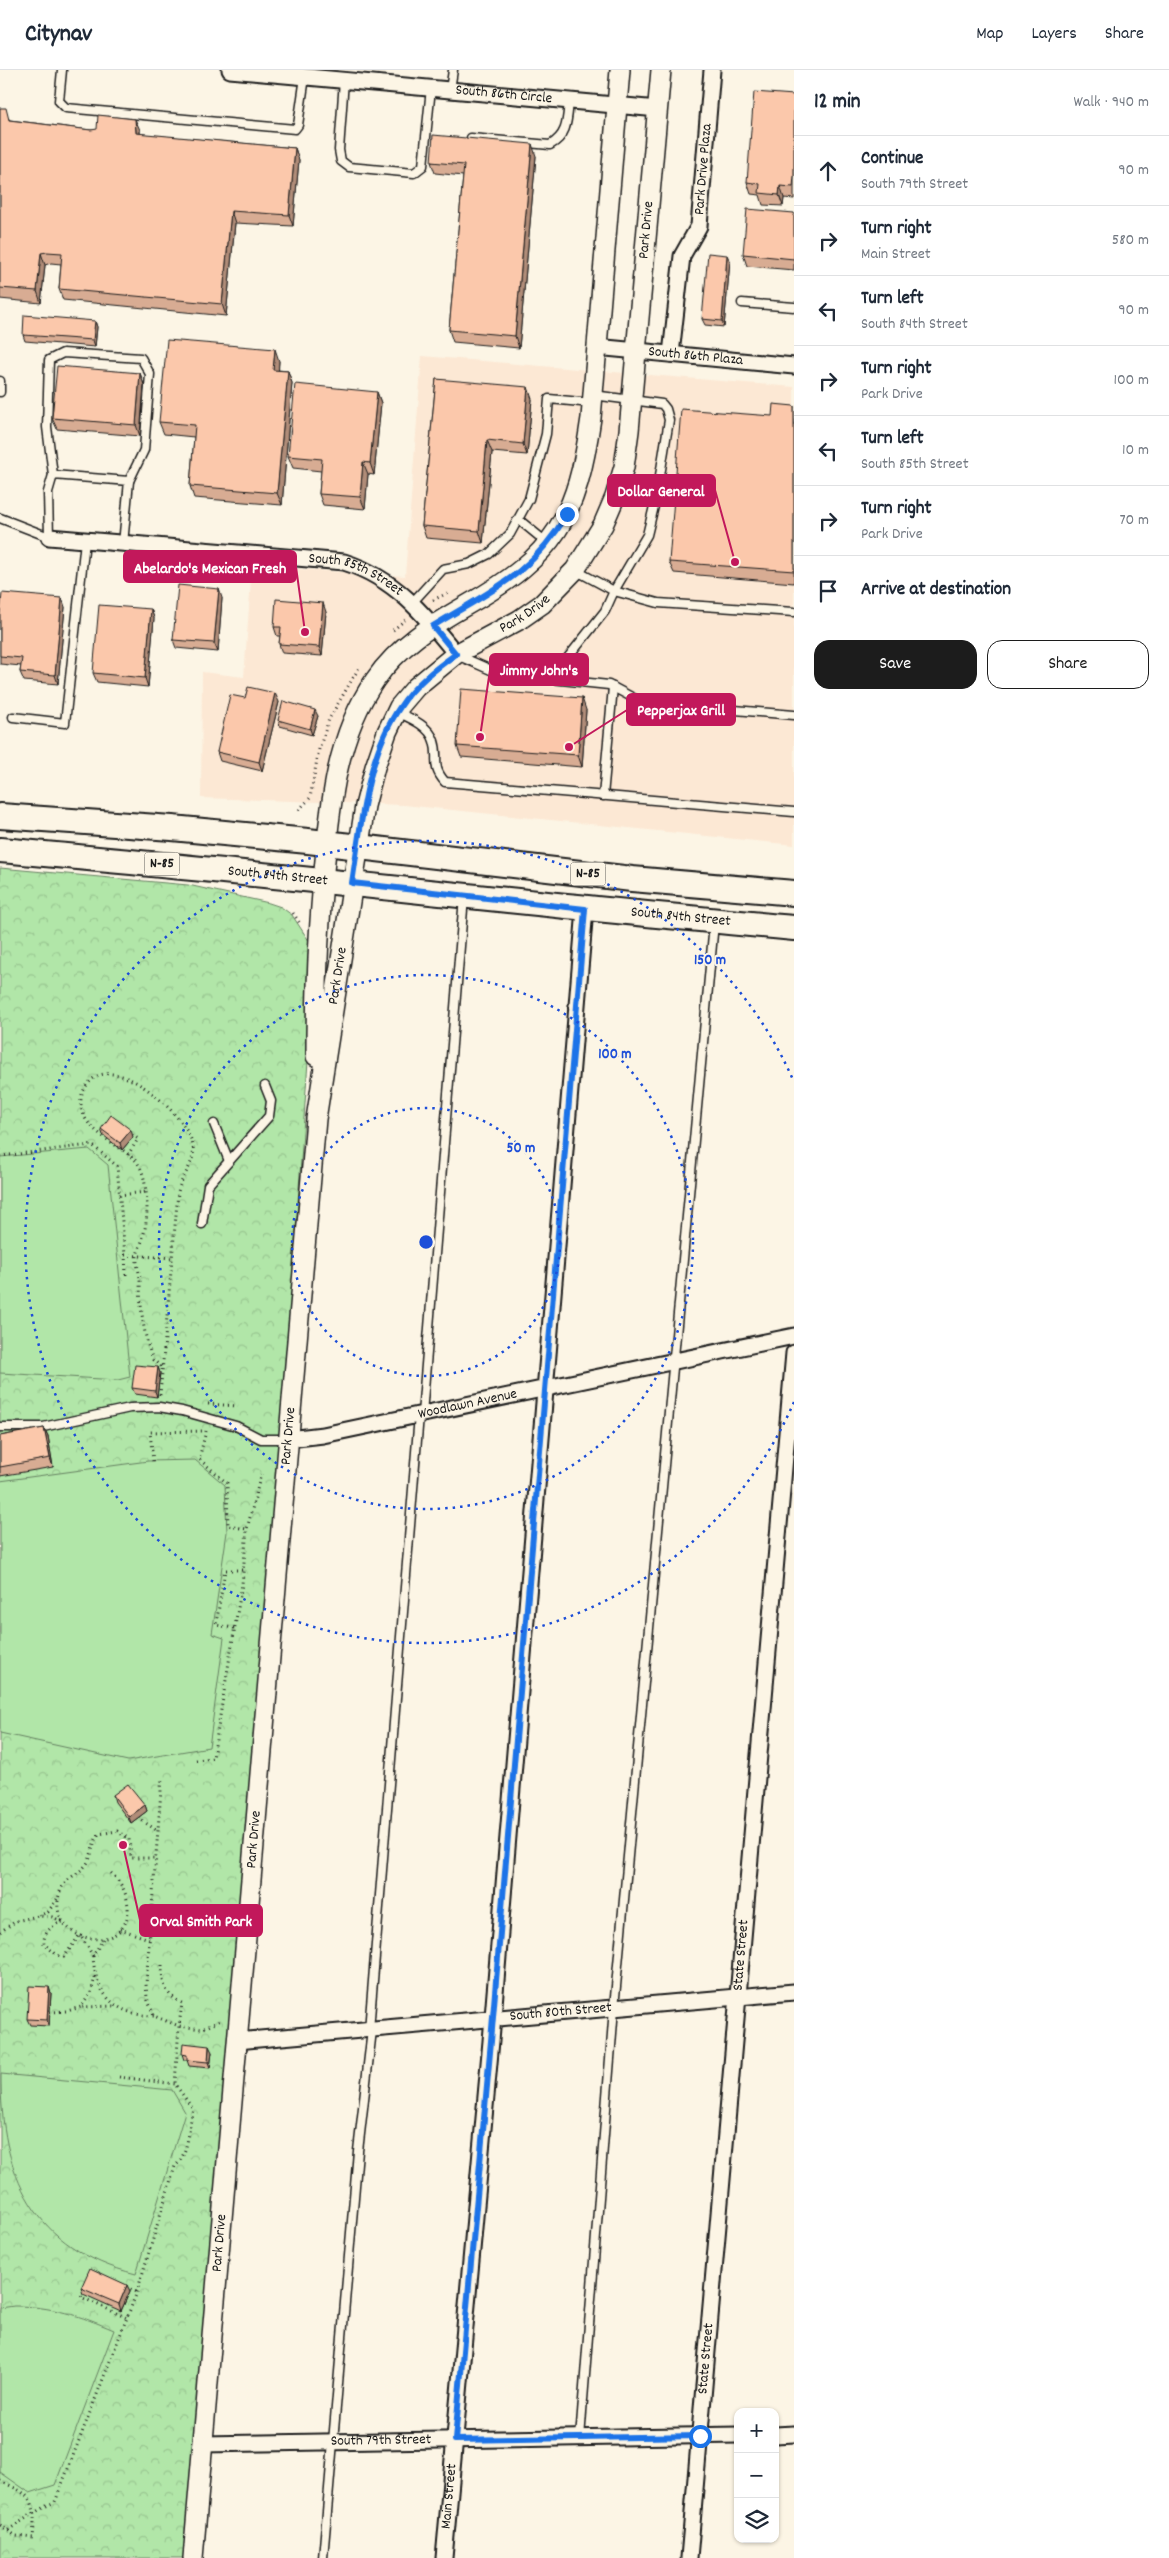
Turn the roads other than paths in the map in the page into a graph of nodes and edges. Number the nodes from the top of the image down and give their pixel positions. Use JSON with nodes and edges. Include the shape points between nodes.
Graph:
{"nodes":[{"id":1,"x":62,"y":70,"type":"edge"},
{"id":2,"x":230,"y":70,"type":"edge"},
{"id":3,"x":453,"y":70,"type":"edge"},
{"id":4,"x":620,"y":70,"type":"edge"},
{"id":5,"x":661,"y":70,"type":"edge"},
{"id":6,"x":712,"y":70,"type":"edge"},
{"id":7,"x":305,"y":77,"type":"junction"},
{"id":8,"x":344,"y":80,"type":"junction"},
{"id":9,"x":431,"y":88,"type":"junction"},
{"id":10,"x":450,"y":90,"type":"junction"},
{"id":11,"x":569,"y":101,"type":"junction"},
{"id":12,"x":617,"y":106,"type":"junction"},
{"id":13,"x":658,"y":110,"type":"junction"},
{"id":14,"x":427,"y":135,"type":"junction"},
{"id":15,"x":436,"y":136,"type":"edge"},
{"id":16,"x":465,"y":138,"type":"edge"},
{"id":17,"x":742,"y":302,"type":"dead end"},
{"id":18,"x":794,"y":307,"type":"edge"},
{"id":19,"x":596,"y":347,"type":"junction"},
{"id":20,"x":637,"y":351,"type":"junction"},
{"id":21,"x":672,"y":354,"type":"junction"},
{"id":22,"x":794,"y":366,"type":"edge"},
{"id":23,"x":0,"y":381,"type":"edge"},
{"id":24,"x":0,"y":392,"type":"edge"},
{"id":25,"x":593,"y":399,"type":"junction"},
{"id":26,"x":632,"y":399,"type":"junction"},
{"id":27,"x":53,"y":475,"type":"junction"},
{"id":28,"x":128,"y":481,"type":"junction"},
{"id":29,"x":518,"y":519,"type":"junction"},
{"id":30,"x":1,"y":520,"type":"edge"},
{"id":31,"x":49,"y":537,"type":"junction"},
{"id":32,"x":85,"y":541,"type":"junction"},
{"id":33,"x":548,"y":543,"type":"junction"},
{"id":34,"x":123,"y":544,"type":"junction"},
{"id":35,"x":575,"y":570,"type":"junction"},
{"id":36,"x":614,"y":591,"type":"junction"},
{"id":37,"x":414,"y":607,"type":"junction"},
{"id":38,"x":794,"y":612,"type":"edge"},
{"id":39,"x":433,"y":626,"type":"junction"},
{"id":40,"x":456,"y":654,"type":"junction"},
{"id":41,"x":551,"y":679,"type":"junction"},
{"id":42,"x":613,"y":687,"type":"junction"},
{"id":43,"x":397,"y":712,"type":"junction"},
{"id":44,"x":794,"y":715,"type":"edge"},
{"id":45,"x":13,"y":717,"type":"dead end"},
{"id":46,"x":603,"y":796,"type":"junction"},
{"id":47,"x":794,"y":812,"type":"edge"},
{"id":48,"x":0,"y":816,"type":"edge"},
{"id":49,"x":326,"y":843,"type":"junction"},
{"id":50,"x":358,"y":846,"type":"junction"},
{"id":51,"x":0,"y":850,"type":"edge"},
{"id":52,"x":323,"y":881,"type":"junction"},
{"id":53,"x":352,"y":883,"type":"junction"},
{"id":54,"x":794,"y":893,"type":"edge"},
{"id":55,"x":464,"y":895,"type":"junction"},
{"id":56,"x":585,"y":909,"type":"junction"},
{"id":57,"x":714,"y":921,"type":"junction"},
{"id":58,"x":794,"y":928,"type":"edge"},
{"id":59,"x":265,"y":1086,"type":"dead end"},
{"id":60,"x":316,"y":1120,"type":"junction"},
{"id":61,"x":214,"y":1124,"type":"dead end"},
{"id":62,"x":229,"y":1161,"type":"junction"},
{"id":63,"x":202,"y":1224,"type":"dead end"},
{"id":64,"x":794,"y":1336,"type":"edge"},
{"id":65,"x":794,"y":1354,"type":"edge"},
{"id":66,"x":675,"y":1361,"type":"junction"},
{"id":67,"x":545,"y":1388,"type":"junction"},
{"id":68,"x":421,"y":1414,"type":"junction"},
{"id":69,"x":0,"y":1426,"type":"edge"},
{"id":70,"x":289,"y":1439,"type":"junction"},
{"id":71,"x":794,"y":1992,"type":"edge"},
{"id":72,"x":739,"y":1997,"type":"junction"},
{"id":73,"x":614,"y":2008,"type":"junction"},
{"id":74,"x":492,"y":2019,"type":"junction"},
{"id":75,"x":370,"y":2030,"type":"junction"},
{"id":76,"x":238,"y":2041,"type":"junction"},
{"id":77,"x":794,"y":2434,"type":"edge"},
{"id":78,"x":734,"y":2435,"type":"edge"},
{"id":79,"x":779,"y":2435,"type":"edge"},
{"id":80,"x":700,"y":2436,"type":"junction"},
{"id":81,"x":580,"y":2438,"type":"junction"},
{"id":82,"x":455,"y":2440,"type":"junction"},
{"id":83,"x":333,"y":2442,"type":"junction"},
{"id":84,"x":202,"y":2444,"type":"junction"},
{"id":85,"x":193,"y":2558,"type":"edge"},
{"id":86,"x":323,"y":2558,"type":"edge"},
{"id":87,"x":444,"y":2558,"type":"edge"},
{"id":88,"x":689,"y":2558,"type":"edge"}],
"edges":[{"from":1,"to":7,"type":"lane","via":[[59,100],[66,108],[295,129]]},
{"from":2,"to":7,"type":"street","name":"South 86th Circle"},
{"from":3,"to":10,"type":"lane"},
{"from":4,"to":12,"type":"street","name":"Park Drive"},
{"from":5,"to":13,"type":"street","name":"Park Drive"},
{"from":6,"to":21,"type":"street","name":"Park Drive Plaza","via":[[699,226],[682,256]]},
{"from":7,"to":8,"type":"street","name":"South 86th Circle"},
{"from":8,"to":9,"type":"street","name":"South 86th Circle"},
{"from":8,"to":14,"type":"lane","via":[[338,150],[345,164],[414,173],[424,166]]},
{"from":9,"to":10,"type":"street","name":"South 86th Circle"},
{"from":9,"to":14,"type":"lane"},
{"from":10,"to":11,"type":"street","name":"South 86th Circle"},
{"from":11,"to":12,"type":"street","name":"South 86th Circle"},
{"from":11,"to":16,"type":"lane","via":[[565,132],[560,140],[550,145]]},
{"from":12,"to":13,"type":"street","name":"South 86th Circle"},
{"from":12,"to":19,"type":"street","name":"Park Drive"},
{"from":13,"to":20,"type":"street","name":"Park Drive"},
{"from":14,"to":15,"type":"lane"},
{"from":17,"to":18,"type":"lane"},
{"from":19,"to":20,"type":"street","name":"South 86th Plaza"},
{"from":19,"to":25,"type":"street","name":"Park Drive"},
{"from":20,"to":21,"type":"street","name":"South 86th Plaza"},
{"from":20,"to":26,"type":"street","name":"Park Drive"},
{"from":21,"to":22,"type":"street","name":"South 86th Plaza"},
{"from":23,"to":24,"type":"lane"},
{"from":25,"to":26,"type":"lane"},
{"from":25,"to":29,"type":"lane","via":[[549,399],[541,455],[529,499]]},
{"from":25,"to":33,"type":"street","name":"Park Drive","via":[[584,465],[576,494]]},
{"from":26,"to":35,"type":"street","name":"Park Drive","via":[[624,468],[615,497]]},
{"from":26,"to":36,"type":"lane","via":[[662,404],[669,420],[647,535]]},
{"from":27,"to":28,"type":"lane"},
{"from":27,"to":28,"type":"lane","via":[[47,427],[49,360],[63,353],[141,358],[150,374],[144,450]]},
{"from":27,"to":31,"type":"lane","via":[[48,492]]},
{"from":28,"to":34,"type":"lane"},
{"from":29,"to":33,"type":"lane"},
{"from":29,"to":37,"type":"lane","via":[[510,534],[489,554],[469,564],[443,569]]},
{"from":30,"to":31,"type":"lane"},
{"from":31,"to":32,"type":"street","name":"South 85th Street"},
{"from":32,"to":34,"type":"street","name":"South 85th Street"},
{"from":32,"to":45,"type":"lane","via":[[64,723]]},
{"from":33,"to":39,"type":"street","name":"Park Drive","via":[[530,564]]},
{"from":34,"to":37,"type":"street","name":"South 85th Street","via":[[344,562],[378,575]]},
{"from":35,"to":36,"type":"lane"},
{"from":35,"to":40,"type":"street","name":"Park Drive","via":[[542,604]]},
{"from":36,"to":38,"type":"lane","via":[[658,603]]},
{"from":36,"to":41,"type":"lane","via":[[605,611]]},
{"from":37,"to":39,"type":"street","name":"South 85th Street"},
{"from":39,"to":40,"type":"street","name":"South 85th Street"},
{"from":39,"to":49,"type":"street","name":"Park Drive","via":[[404,646],[386,664],[362,703],[348,733],[339,764]]},
{"from":40,"to":41,"type":"lane","via":[[500,674]]},
{"from":40,"to":43,"type":"street","name":"Park Drive","via":[[416,687]]},
{"from":41,"to":42,"type":"lane"},
{"from":42,"to":44,"type":"lane","via":[[641,702]]},
{"from":42,"to":46,"type":"lane"},
{"from":43,"to":46,"type":"lane","via":[[429,731],[434,742],[435,765],[445,782]]},
{"from":43,"to":50,"type":"street","name":"Park Drive","via":[[374,767]]},
{"from":46,"to":47,"type":"lane"},
{"from":48,"to":49,"type":"main road","number":"N-85"},
{"from":49,"to":50,"type":"main road","number":"N-85"},
{"from":49,"to":52,"type":"street","name":"Park Drive"},
{"from":50,"to":53,"type":"street","name":"Park Drive"},
{"from":50,"to":54,"type":"main road","number":"N-85","via":[[632,879]]},
{"from":51,"to":52,"type":"main road","name":"South 84th Street","number":"N-85"},
{"from":52,"to":53,"type":"main road","name":"South 84th Street","number":"N-85"},
{"from":52,"to":60,"type":"street","name":"Park Drive","via":[[316,994]]},
{"from":53,"to":55,"type":"main road","name":"South 84th Street","number":"N-85"},
{"from":53,"to":60,"type":"street","name":"Park Drive"},
{"from":55,"to":56,"type":"main road","name":"South 84th Street","number":"N-85"},
{"from":55,"to":68,"type":"lane"},
{"from":56,"to":57,"type":"main road","name":"South 84th Street","number":"N-85"},
{"from":56,"to":67,"type":"street","name":"Main Street"},
{"from":57,"to":58,"type":"main road","name":"South 84th Street","number":"N-85"},
{"from":57,"to":66,"type":"lane"},
{"from":59,"to":62,"type":"lane","via":[[271,1101],[269,1116]]},
{"from":60,"to":70,"type":"street","name":"Park Drive"},
{"from":61,"to":62,"type":"lane"},
{"from":62,"to":63,"type":"lane","via":[[208,1185]]},
{"from":64,"to":66,"type":"street","name":"Woodlawn Avenue"},
{"from":65,"to":72,"type":"street","name":"State Street"},
{"from":66,"to":67,"type":"street","name":"Woodlawn Avenue"},
{"from":66,"to":73,"type":"lane"},
{"from":67,"to":68,"type":"street","name":"Woodlawn Avenue"},
{"from":67,"to":74,"type":"street","name":"Main Street"},
{"from":68,"to":70,"type":"street","name":"Woodlawn Avenue"},
{"from":68,"to":75,"type":"lane"},
{"from":69,"to":70,"type":"lane","via":[[43,1427],[159,1407],[236,1426],[261,1439]]},
{"from":70,"to":76,"type":"street","name":"Park Drive"},
{"from":71,"to":72,"type":"street","name":"South 80th Street"},
{"from":72,"to":73,"type":"street","name":"South 80th Street"},
{"from":72,"to":80,"type":"street","name":"State Street"},
{"from":73,"to":74,"type":"street","name":"South 80th Street"},
{"from":73,"to":81,"type":"lane"},
{"from":74,"to":75,"type":"street","name":"South 80th Street"},
{"from":74,"to":82,"type":"street","name":"Main Street"},
{"from":75,"to":76,"type":"street","name":"South 80th Street"},
{"from":75,"to":83,"type":"lane"},
{"from":76,"to":84,"type":"street","name":"Park Drive"},
{"from":77,"to":79,"type":"street"},
{"from":78,"to":80,"type":"street","name":"South 79th Street"},
{"from":80,"to":81,"type":"street","name":"South 79th Street"},
{"from":80,"to":88,"type":"street","name":"State Street"},
{"from":81,"to":82,"type":"street","name":"South 79th Street"},
{"from":82,"to":83,"type":"street","name":"South 79th Street"},
{"from":82,"to":87,"type":"street","name":"Main Street"},
{"from":83,"to":84,"type":"street","name":"South 79th Street"},
{"from":83,"to":86,"type":"lane"},
{"from":84,"to":85,"type":"street","name":"Park Drive"}]}
